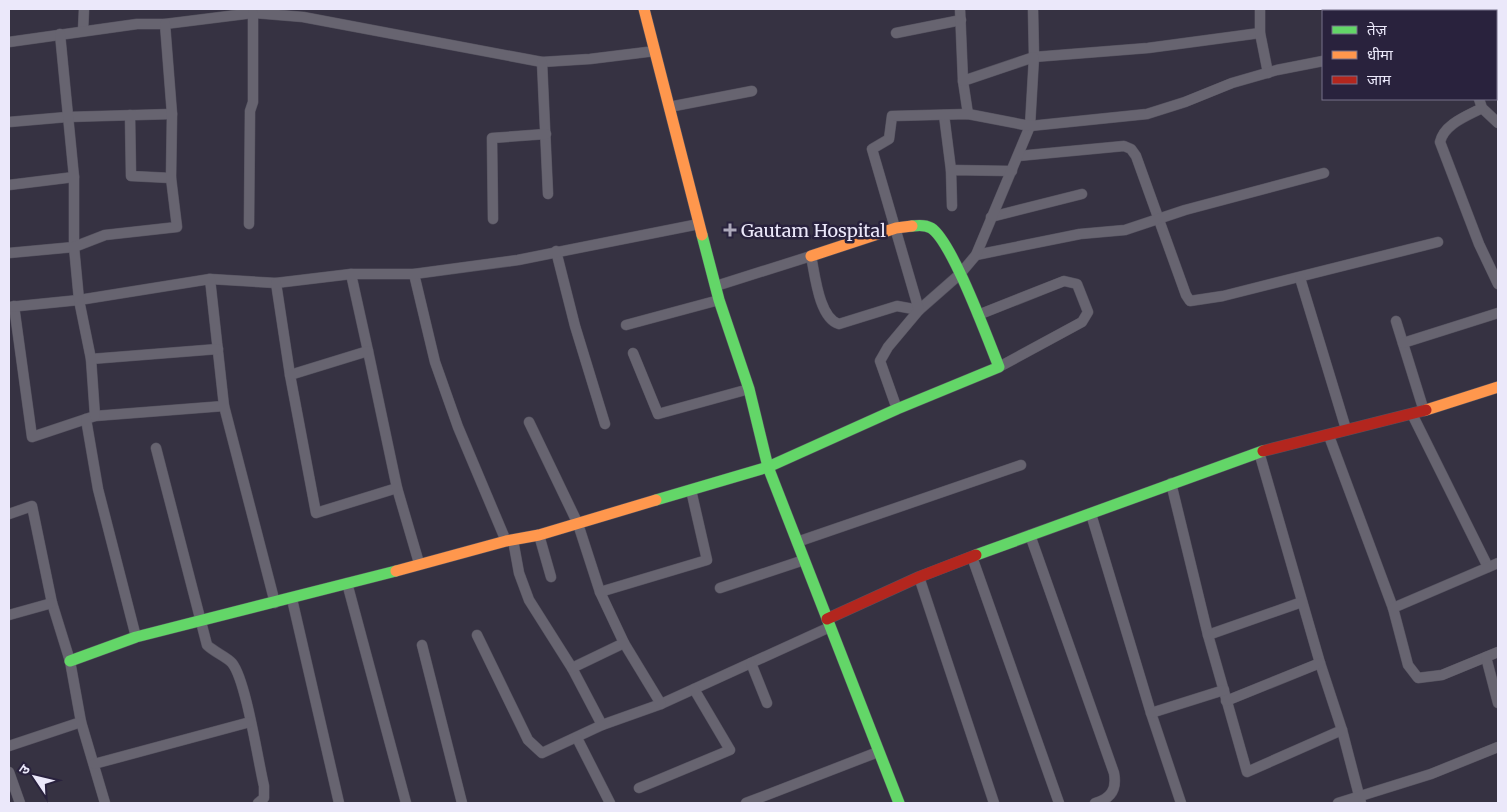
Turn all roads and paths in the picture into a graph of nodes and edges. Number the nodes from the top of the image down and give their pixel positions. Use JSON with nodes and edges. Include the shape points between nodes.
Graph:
{"nodes":[{"id":1,"x":84,"y":9,"type":"edge"},
{"id":2,"x":644,"y":9,"type":"edge"},
{"id":3,"x":960,"y":9,"type":"edge"},
{"id":4,"x":1032,"y":9,"type":"edge"},
{"id":5,"x":1260,"y":9,"type":"edge"},
{"id":6,"x":253,"y":13,"type":"junction"},
{"id":7,"x":961,"y":20,"type":"junction"},
{"id":8,"x":165,"y":24,"type":"junction"},
{"id":9,"x":84,"y":31,"type":"junction"},
{"id":10,"x":1260,"y":33,"type":"junction"},
{"id":11,"x":60,"y":34,"type":"junction"},
{"id":12,"x":896,"y":34,"type":"dead end"},
{"id":13,"x":9,"y":42,"type":"edge"},
{"id":14,"x":655,"y":51,"type":"junction"},
{"id":15,"x":1034,"y":57,"type":"junction"},
{"id":16,"x":1322,"y":61,"type":"edge"},
{"id":17,"x":542,"y":62,"type":"junction"},
{"id":18,"x":1268,"y":73,"type":"junction"},
{"id":19,"x":963,"y":81,"type":"junction"},
{"id":20,"x":752,"y":91,"type":"dead end"},
{"id":21,"x":1481,"y":103,"type":"edge"},
{"id":22,"x":669,"y":107,"type":"junction"},
{"id":23,"x":172,"y":114,"type":"junction"},
{"id":24,"x":968,"y":114,"type":"junction"},
{"id":25,"x":130,"y":115,"type":"junction"},
{"id":26,"x":944,"y":115,"type":"junction"},
{"id":27,"x":67,"y":116,"type":"junction"},
{"id":28,"x":9,"y":122,"type":"edge"},
{"id":29,"x":1498,"y":123,"type":"edge"},
{"id":30,"x":1030,"y":126,"type":"junction"},
{"id":31,"x":546,"y":134,"type":"junction"},
{"id":32,"x":1018,"y":156,"type":"junction"},
{"id":33,"x":951,"y":170,"type":"junction"},
{"id":34,"x":1012,"y":171,"type":"junction"},
{"id":35,"x":1324,"y":173,"type":"dead end"},
{"id":36,"x":74,"y":177,"type":"junction"},
{"id":37,"x":171,"y":178,"type":"junction"},
{"id":38,"x":9,"y":185,"type":"edge"},
{"id":39,"x":548,"y":194,"type":"dead end"},
{"id":40,"x":1082,"y":194,"type":"dead end"},
{"id":41,"x":952,"y":206,"type":"dead end"},
{"id":42,"x":991,"y":217,"type":"junction"},
{"id":43,"x":493,"y":219,"type":"dead end"},
{"id":44,"x":1158,"y":219,"type":"junction"},
{"id":45,"x":249,"y":224,"type":"dead end"},
{"id":46,"x":699,"y":224,"type":"junction"},
{"id":47,"x":896,"y":228,"type":"junction"},
{"id":48,"x":1438,"y":242,"type":"dead end"},
{"id":49,"x":74,"y":247,"type":"junction"},
{"id":50,"x":9,"y":252,"type":"edge"},
{"id":51,"x":556,"y":252,"type":"junction"},
{"id":52,"x":976,"y":255,"type":"junction"},
{"id":53,"x":810,"y":256,"type":"junction"},
{"id":54,"x":351,"y":274,"type":"junction"},
{"id":55,"x":414,"y":274,"type":"junction"},
{"id":56,"x":960,"y":274,"type":"junction"},
{"id":57,"x":1300,"y":278,"type":"junction"},
{"id":58,"x":210,"y":279,"type":"junction"},
{"id":59,"x":276,"y":283,"type":"junction"},
{"id":60,"x":1498,"y":284,"type":"edge"},
{"id":61,"x":716,"y":286,"type":"junction"},
{"id":62,"x":79,"y":300,"type":"junction"},
{"id":63,"x":719,"y":300,"type":"junction"},
{"id":64,"x":12,"y":307,"type":"edge"},
{"id":65,"x":919,"y":310,"type":"junction"},
{"id":66,"x":1498,"y":313,"type":"edge"},
{"id":67,"x":978,"y":315,"type":"junction"},
{"id":68,"x":1396,"y":321,"type":"dead end"},
{"id":69,"x":626,"y":325,"type":"dead end"},
{"id":70,"x":1403,"y":344,"type":"junction"},
{"id":71,"x":218,"y":349,"type":"junction"},
{"id":72,"x":368,"y":351,"type":"junction"},
{"id":73,"x":633,"y":353,"type":"dead end"},
{"id":74,"x":91,"y":358,"type":"junction"},
{"id":75,"x":999,"y":367,"type":"junction"},
{"id":76,"x":290,"y":375,"type":"junction"},
{"id":77,"x":1498,"y":387,"type":"edge"},
{"id":78,"x":748,"y":389,"type":"junction"},
{"id":79,"x":224,"y":406,"type":"junction"},
{"id":80,"x":897,"y":409,"type":"junction"},
{"id":81,"x":1424,"y":411,"type":"junction"},
{"id":82,"x":1412,"y":414,"type":"junction"},
{"id":83,"x":90,"y":417,"type":"junction"},
{"id":84,"x":529,"y":422,"type":"dead end"},
{"id":85,"x":605,"y":424,"type":"dead end"},
{"id":86,"x":1346,"y":429,"type":"junction"},
{"id":87,"x":1329,"y":436,"type":"junction"},
{"id":88,"x":156,"y":448,"type":"dead end"},
{"id":89,"x":1259,"y":452,"type":"junction"},
{"id":90,"x":1022,"y":465,"type":"dead end"},
{"id":91,"x":768,"y":467,"type":"junction"},
{"id":92,"x":1171,"y":483,"type":"junction"},
{"id":93,"x":397,"y":488,"type":"junction"},
{"id":94,"x":691,"y":490,"type":"junction"},
{"id":95,"x":9,"y":514,"type":"edge"},
{"id":96,"x":1091,"y":514,"type":"junction"},
{"id":97,"x":578,"y":524,"type":"junction"},
{"id":98,"x":538,"y":535,"type":"junction"},
{"id":99,"x":1030,"y":536,"type":"junction"},
{"id":100,"x":509,"y":540,"type":"junction"},
{"id":101,"x":797,"y":542,"type":"junction"},
{"id":102,"x":972,"y":557,"type":"junction"},
{"id":103,"x":804,"y":560,"type":"junction"},
{"id":104,"x":419,"y":563,"type":"junction"},
{"id":105,"x":1498,"y":563,"type":"edge"},
{"id":106,"x":1488,"y":567,"type":"junction"},
{"id":107,"x":551,"y":576,"type":"dead end"},
{"id":108,"x":919,"y":577,"type":"junction"},
{"id":109,"x":347,"y":583,"type":"junction"},
{"id":110,"x":720,"y":588,"type":"dead end"},
{"id":111,"x":600,"y":592,"type":"junction"},
{"id":112,"x":292,"y":599,"type":"junction"},
{"id":113,"x":1302,"y":602,"type":"junction"},
{"id":114,"x":52,"y":603,"type":"junction"},
{"id":115,"x":275,"y":604,"type":"junction"},
{"id":116,"x":1393,"y":608,"type":"junction"},
{"id":117,"x":9,"y":615,"type":"edge"},
{"id":118,"x":199,"y":620,"type":"junction"},
{"id":119,"x":829,"y":623,"type":"junction"},
{"id":120,"x":477,"y":635,"type":"dead end"},
{"id":121,"x":1208,"y":635,"type":"junction"},
{"id":122,"x":136,"y":637,"type":"junction"},
{"id":123,"x":624,"y":643,"type":"junction"},
{"id":124,"x":422,"y":645,"type":"dead end"},
{"id":125,"x":1498,"y":652,"type":"edge"},
{"id":126,"x":1486,"y":657,"type":"junction"},
{"id":127,"x":70,"y":661,"type":"junction"},
{"id":128,"x":751,"y":663,"type":"junction"},
{"id":129,"x":1320,"y":663,"type":"junction"},
{"id":130,"x":572,"y":668,"type":"junction"},
{"id":131,"x":694,"y":688,"type":"junction"},
{"id":132,"x":1224,"y":690,"type":"junction"},
{"id":133,"x":1226,"y":701,"type":"junction"},
{"id":134,"x":767,"y":703,"type":"dead end"},
{"id":135,"x":1498,"y":703,"type":"edge"},
{"id":136,"x":661,"y":704,"type":"junction"},
{"id":137,"x":1152,"y":713,"type":"junction"},
{"id":138,"x":81,"y":722,"type":"junction"},
{"id":139,"x":250,"y":722,"type":"junction"},
{"id":140,"x":602,"y":725,"type":"junction"},
{"id":141,"x":1342,"y":730,"type":"junction"},
{"id":142,"x":577,"y":738,"type":"junction"},
{"id":143,"x":9,"y":746,"type":"edge"},
{"id":144,"x":1498,"y":747,"type":"edge"},
{"id":145,"x":878,"y":752,"type":"junction"},
{"id":146,"x":94,"y":764,"type":"junction"},
{"id":147,"x":9,"y":772,"type":"edge"},
{"id":148,"x":639,"y":788,"type":"dead end"},
{"id":149,"x":1360,"y":799,"type":"edge"},
{"id":150,"x":20,"y":803,"type":"edge"},
{"id":151,"x":105,"y":803,"type":"edge"},
{"id":152,"x":258,"y":803,"type":"edge"},
{"id":153,"x":339,"y":803,"type":"edge"},
{"id":154,"x":406,"y":803,"type":"edge"},
{"id":155,"x":462,"y":803,"type":"edge"},
{"id":156,"x":610,"y":803,"type":"edge"},
{"id":157,"x":746,"y":803,"type":"edge"},
{"id":158,"x":899,"y":803,"type":"edge"},
{"id":159,"x":994,"y":803,"type":"edge"},
{"id":160,"x":1059,"y":803,"type":"edge"},
{"id":161,"x":1098,"y":803,"type":"edge"},
{"id":162,"x":1181,"y":803,"type":"edge"},
{"id":163,"x":1338,"y":803,"type":"edge"}],
"edges":[{"from":1,"to":9,"type":"street"},
{"from":2,"to":14,"type":"street"},
{"from":3,"to":7,"type":"street"},
{"from":4,"to":15,"type":"street"},
{"from":5,"to":10,"type":"street"},
{"from":6,"to":8,"type":"street"},
{"from":6,"to":17,"type":"street","via":[[303,17]]},
{"from":6,"to":45,"type":"street"},
{"from":7,"to":12,"type":"street"},
{"from":7,"to":19,"type":"street"},
{"from":8,"to":9,"type":"street"},
{"from":8,"to":23,"type":"street"},
{"from":9,"to":11,"type":"street"},
{"from":10,"to":15,"type":"street","via":[[1148,48]]},
{"from":10,"to":18,"type":"street"},
{"from":11,"to":13,"type":"street"},
{"from":11,"to":27,"type":"street"},
{"from":14,"to":17,"type":"street"},
{"from":14,"to":22,"type":"street"},
{"from":15,"to":19,"type":"street"},
{"from":15,"to":30,"type":"street"},
{"from":16,"to":18,"type":"street"},
{"from":17,"to":31,"type":"street"},
{"from":18,"to":30,"type":"street","via":[[1147,114]]},
{"from":19,"to":24,"type":"street"},
{"from":20,"to":22,"type":"street"},
{"from":21,"to":29,"type":"street"},
{"from":21,"to":60,"type":"street","via":[[1449,127],[1440,142]]},
{"from":22,"to":46,"type":"street"},
{"from":23,"to":25,"type":"street"},
{"from":23,"to":37,"type":"street"},
{"from":24,"to":26,"type":"street"},
{"from":24,"to":30,"type":"street"},
{"from":25,"to":27,"type":"street"},
{"from":25,"to":37,"type":"street","via":[[131,176]]},
{"from":26,"to":33,"type":"street"},
{"from":26,"to":47,"type":"street","via":[[892,116],[889,139],[872,149]]},
{"from":27,"to":28,"type":"street"},
{"from":27,"to":36,"type":"street"},
{"from":30,"to":32,"type":"street"},
{"from":31,"to":39,"type":"street"},
{"from":31,"to":43,"type":"street","via":[[492,138]]},
{"from":32,"to":34,"type":"street"},
{"from":32,"to":44,"type":"street","via":[[1124,146],[1131,149]]},
{"from":33,"to":34,"type":"street"},
{"from":33,"to":41,"type":"street"},
{"from":34,"to":42,"type":"street"},
{"from":35,"to":44,"type":"street"},
{"from":36,"to":38,"type":"street"},
{"from":36,"to":49,"type":"street"},
{"from":37,"to":49,"type":"street","via":[[177,228],[105,235]]},
{"from":40,"to":42,"type":"street"},
{"from":42,"to":52,"type":"street"},
{"from":44,"to":52,"type":"street","via":[[1125,230],[1080,234]]},
{"from":44,"to":57,"type":"street","via":[[1190,301]]},
{"from":46,"to":51,"type":"street"},
{"from":46,"to":61,"type":"street"},
{"from":47,"to":53,"type":"street"},
{"from":47,"to":56,"type":"street","via":[[930,227]]},
{"from":47,"to":65,"type":"street"},
{"from":48,"to":57,"type":"street"},
{"from":49,"to":50,"type":"street"},
{"from":49,"to":62,"type":"street"},
{"from":51,"to":55,"type":"street"},
{"from":51,"to":85,"type":"street"},
{"from":52,"to":56,"type":"street"},
{"from":53,"to":61,"type":"street"},
{"from":53,"to":65,"type":"street","via":[[824,310],[833,322],[847,322],[897,306]]},
{"from":54,"to":55,"type":"street"},
{"from":54,"to":59,"type":"street"},
{"from":54,"to":72,"type":"street"},
{"from":55,"to":100,"type":"street","via":[[435,362],[458,427]]},
{"from":56,"to":65,"type":"street"},
{"from":56,"to":67,"type":"street"},
{"from":57,"to":86,"type":"street"},
{"from":58,"to":59,"type":"street"},
{"from":58,"to":62,"type":"street"},
{"from":58,"to":71,"type":"street"},
{"from":59,"to":76,"type":"street"},
{"from":61,"to":63,"type":"street"},
{"from":62,"to":64,"type":"street"},
{"from":62,"to":74,"type":"street"},
{"from":63,"to":69,"type":"street"},
{"from":63,"to":78,"type":"street"},
{"from":64,"to":83,"type":"street","via":[[32,437]]},
{"from":65,"to":80,"type":"street","via":[[880,361]]},
{"from":66,"to":70,"type":"street"},
{"from":67,"to":75,"type":"street"},
{"from":67,"to":75,"type":"street","via":[[1064,281],[1077,284],[1082,293],[1088,312],[1082,322]]},
{"from":68,"to":70,"type":"street"},
{"from":70,"to":81,"type":"street"},
{"from":71,"to":74,"type":"street"},
{"from":71,"to":79,"type":"street"},
{"from":72,"to":76,"type":"street"},
{"from":72,"to":93,"type":"street"},
{"from":73,"to":78,"type":"street","via":[[658,414]]},
{"from":74,"to":83,"type":"street"},
{"from":75,"to":80,"type":"street"},
{"from":76,"to":93,"type":"street","via":[[316,513]]},
{"from":77,"to":81,"type":"street"},
{"from":78,"to":91,"type":"street"},
{"from":79,"to":83,"type":"street"},
{"from":79,"to":115,"type":"street"},
{"from":80,"to":91,"type":"street"},
{"from":81,"to":82,"type":"street"},
{"from":82,"to":86,"type":"street"},
{"from":82,"to":106,"type":"street"},
{"from":83,"to":122,"type":"street","via":[[98,489]]},
{"from":84,"to":97,"type":"street"},
{"from":86,"to":87,"type":"street"},
{"from":87,"to":89,"type":"street"},
{"from":87,"to":116,"type":"street"},
{"from":88,"to":118,"type":"street"},
{"from":89,"to":92,"type":"street"},
{"from":89,"to":113,"type":"street"},
{"from":90,"to":101,"type":"street"},
{"from":91,"to":94,"type":"street"},
{"from":91,"to":101,"type":"street"},
{"from":92,"to":96,"type":"street"},
{"from":92,"to":121,"type":"street"},
{"from":93,"to":104,"type":"street"},
{"from":94,"to":97,"type":"street"},
{"from":94,"to":111,"type":"street","via":[[707,560]]},
{"from":95,"to":114,"type":"street","via":[[32,506]]},
{"from":96,"to":99,"type":"street"},
{"from":96,"to":137,"type":"street"},
{"from":97,"to":98,"type":"street"},
{"from":97,"to":111,"type":"street"},
{"from":98,"to":100,"type":"street"},
{"from":98,"to":107,"type":"street"},
{"from":99,"to":102,"type":"street"},
{"from":99,"to":161,"type":"street","via":[[1114,773],[1116,784],[1112,794]]},
{"from":100,"to":104,"type":"street"},
{"from":100,"to":130,"type":"street","via":[[529,600]]},
{"from":101,"to":103,"type":"street"},
{"from":102,"to":108,"type":"street"},
{"from":102,"to":160,"type":"street"},
{"from":103,"to":110,"type":"street"},
{"from":103,"to":119,"type":"street"},
{"from":104,"to":109,"type":"street"},
{"from":105,"to":106,"type":"street"},
{"from":106,"to":116,"type":"street"},
{"from":108,"to":119,"type":"street"},
{"from":108,"to":159,"type":"street"},
{"from":109,"to":112,"type":"street"},
{"from":109,"to":154,"type":"street"},
{"from":111,"to":123,"type":"street"},
{"from":112,"to":115,"type":"street"},
{"from":112,"to":153,"type":"street"},
{"from":113,"to":121,"type":"street"},
{"from":113,"to":129,"type":"street"},
{"from":114,"to":117,"type":"street"},
{"from":114,"to":127,"type":"street"},
{"from":115,"to":118,"type":"street"},
{"from":116,"to":126,"type":"street","via":[[1408,665],[1418,678],[1442,675]]},
{"from":118,"to":122,"type":"street"},
{"from":118,"to":139,"type":"street","via":[[207,646],[231,662],[238,672]]},
{"from":119,"to":128,"type":"street"},
{"from":119,"to":145,"type":"street"},
{"from":120,"to":142,"type":"street","via":[[534,747],[542,753]]},
{"from":121,"to":132,"type":"street"},
{"from":122,"to":127,"type":"street"},
{"from":123,"to":130,"type":"street"},
{"from":123,"to":136,"type":"street"},
{"from":124,"to":155,"type":"street"},
{"from":125,"to":126,"type":"street"},
{"from":126,"to":135,"type":"street"},
{"from":127,"to":138,"type":"street"},
{"from":128,"to":131,"type":"street"},
{"from":128,"to":134,"type":"street"},
{"from":129,"to":133,"type":"street"},
{"from":129,"to":141,"type":"street"},
{"from":130,"to":140,"type":"street"},
{"from":131,"to":136,"type":"street"},
{"from":131,"to":148,"type":"street","via":[[730,750]]},
{"from":132,"to":133,"type":"street"},
{"from":132,"to":137,"type":"street"},
{"from":133,"to":141,"type":"street","via":[[1247,772]]},
{"from":136,"to":140,"type":"street"},
{"from":137,"to":162,"type":"street"},
{"from":138,"to":143,"type":"street"},
{"from":138,"to":146,"type":"street"},
{"from":139,"to":146,"type":"street"},
{"from":139,"to":152,"type":"street","via":[[264,786],[264,798]]},
{"from":140,"to":142,"type":"street"},
{"from":141,"to":149,"type":"street"},
{"from":142,"to":156,"type":"street"},
{"from":144,"to":149,"type":"street"},
{"from":145,"to":157,"type":"street"},
{"from":145,"to":158,"type":"street"},
{"from":146,"to":151,"type":"street"},
{"from":147,"to":150,"type":"street"},
{"from":149,"to":163,"type":"street"}]}
